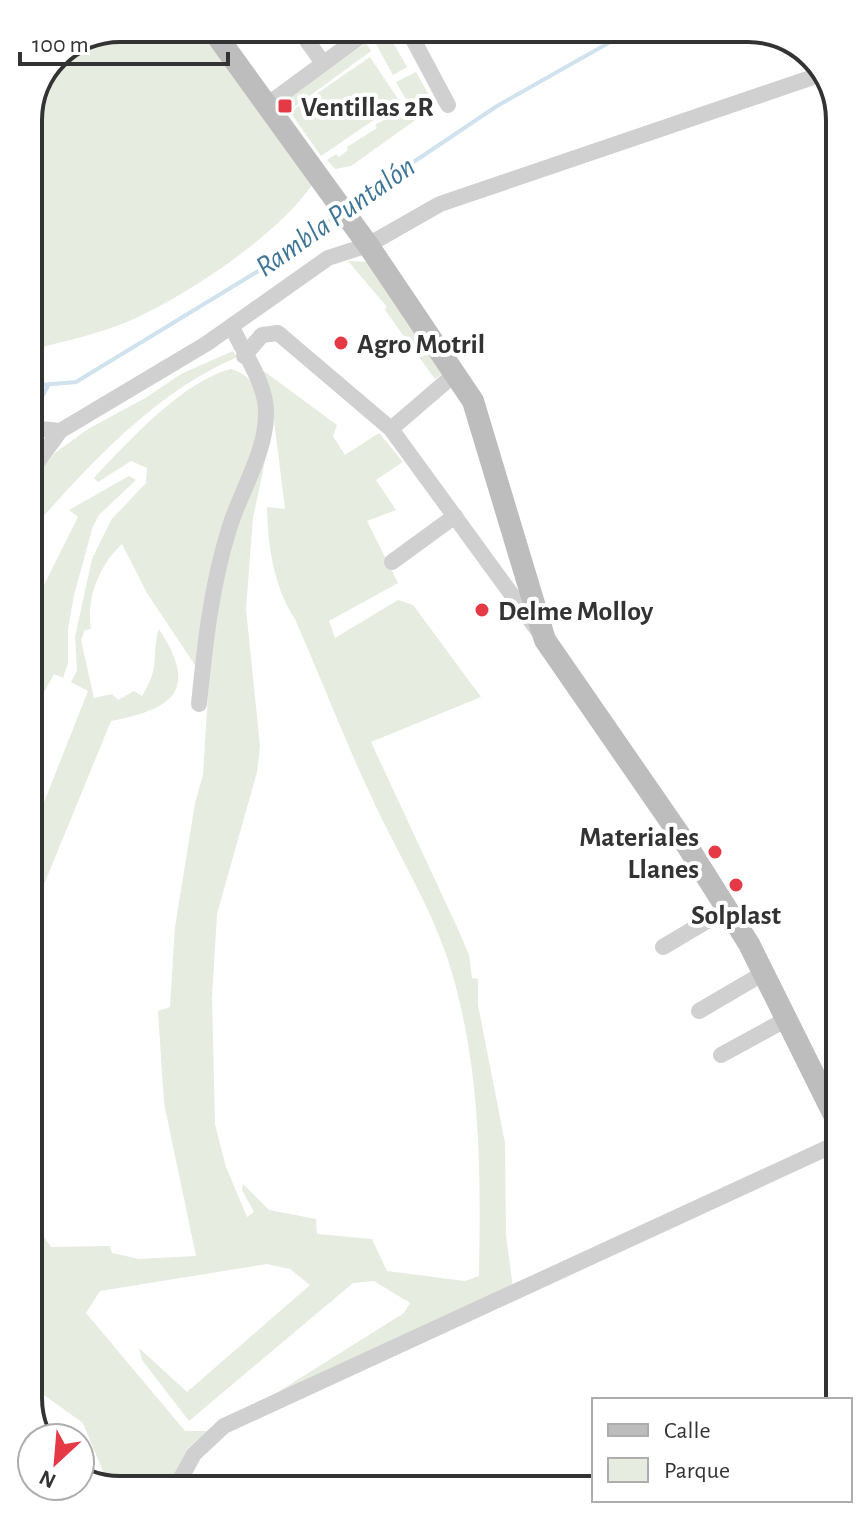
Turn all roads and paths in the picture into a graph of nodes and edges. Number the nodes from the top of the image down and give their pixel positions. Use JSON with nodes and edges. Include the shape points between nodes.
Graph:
{"nodes":[{"id":1,"x":221,"y":42,"type":"edge"},
{"id":2,"x":308,"y":42,"type":"edge"},
{"id":3,"x":352,"y":42,"type":"edge"},
{"id":4,"x":414,"y":42,"type":"edge"},
{"id":5,"x":323,"y":63,"type":"junction"},
{"id":6,"x":813,"y":77,"type":"edge"},
{"id":7,"x":275,"y":99,"type":"dead end"},
{"id":8,"x":448,"y":105,"type":"dead end"},
{"id":9,"x":365,"y":241,"type":"junction"},
{"id":10,"x":232,"y":327,"type":"junction"},
{"id":11,"x":244,"y":356,"type":"junction"},
{"id":12,"x":456,"y":373,"type":"junction"},
{"id":13,"x":42,"y":429,"type":"edge"},
{"id":14,"x":391,"y":429,"type":"junction"},
{"id":15,"x":60,"y":431,"type":"junction"},
{"id":16,"x":42,"y":456,"type":"edge"},
{"id":17,"x":455,"y":516,"type":"junction"},
{"id":18,"x":392,"y":562,"type":"dead end"},
{"id":19,"x":545,"y":640,"type":"junction"},
{"id":20,"x":199,"y":704,"type":"dead end"},
{"id":21,"x":727,"y":909,"type":"junction"},
{"id":22,"x":663,"y":947,"type":"dead end"},
{"id":23,"x":764,"y":973,"type":"junction"},
{"id":24,"x":699,"y":1011,"type":"dead end"},
{"id":25,"x":787,"y":1019,"type":"junction"},
{"id":26,"x":721,"y":1055,"type":"dead end"},
{"id":27,"x":826,"y":1099,"type":"edge"},
{"id":28,"x":826,"y":1149,"type":"edge"},
{"id":29,"x":182,"y":1476,"type":"edge"}],
"edges":[{"from":1,"to":9,"type":"street"},
{"from":2,"to":5,"type":"street"},
{"from":3,"to":5,"type":"street"},
{"from":4,"to":8,"type":"street"},
{"from":5,"to":7,"type":"street"},
{"from":6,"to":9,"type":"street","via":[[440,204]]},
{"from":9,"to":10,"type":"street","via":[[328,258]]},
{"from":9,"to":12,"type":"street"},
{"from":10,"to":11,"type":"street"},
{"from":10,"to":15,"type":"street"},
{"from":11,"to":14,"type":"street","via":[[262,335],[278,333]]},
{"from":11,"to":20,"type":"street","via":[[262,389],[266,412],[213,586]]},
{"from":12,"to":14,"type":"street"},
{"from":12,"to":19,"type":"street","via":[[473,401],[492,457]]},
{"from":13,"to":15,"type":"street"},
{"from":14,"to":17,"type":"street"},
{"from":15,"to":16,"type":"street"},
{"from":17,"to":18,"type":"street"},
{"from":17,"to":19,"type":"street"},
{"from":19,"to":21,"type":"street"},
{"from":21,"to":22,"type":"street"},
{"from":21,"to":23,"type":"street"},
{"from":23,"to":24,"type":"street"},
{"from":23,"to":25,"type":"street"},
{"from":25,"to":26,"type":"street"},
{"from":25,"to":27,"type":"street"},
{"from":28,"to":29,"type":"street","via":[[224,1426],[194,1454]]}]}
